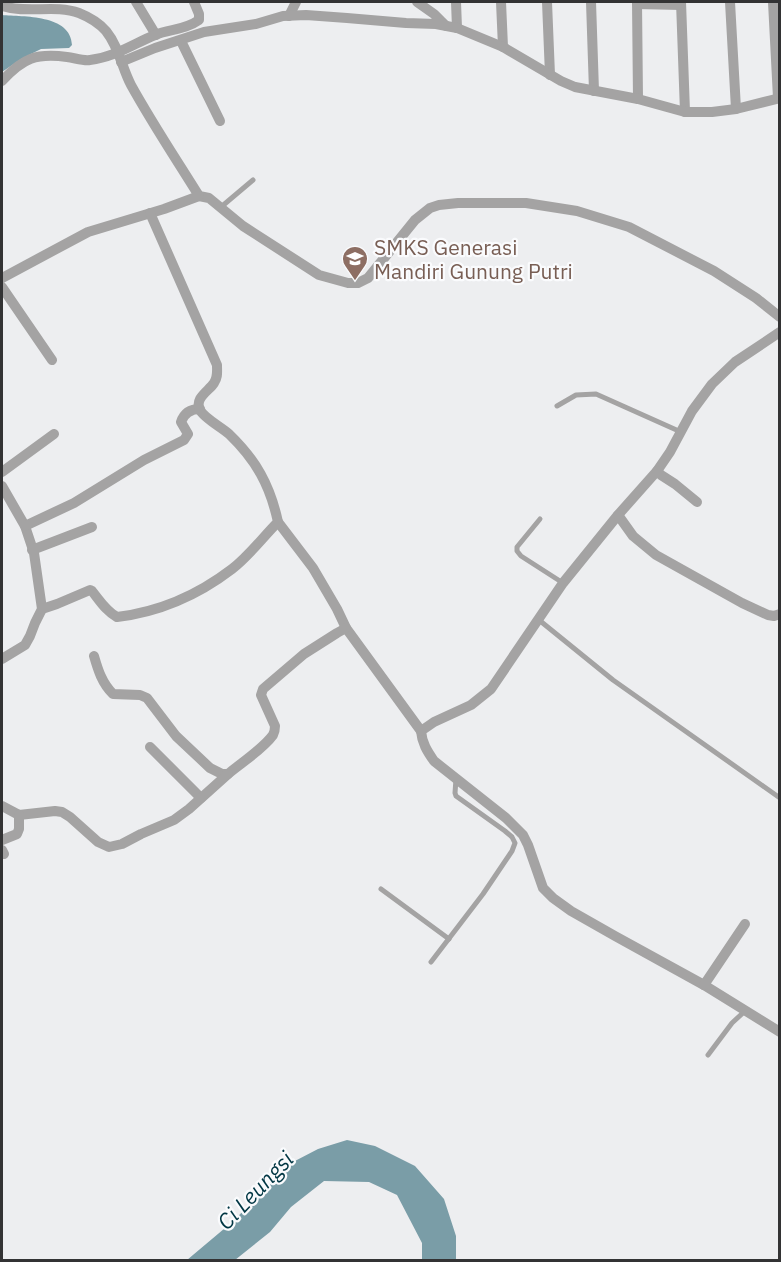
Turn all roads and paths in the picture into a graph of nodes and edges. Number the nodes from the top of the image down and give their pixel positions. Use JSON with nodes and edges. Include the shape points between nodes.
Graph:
{"nodes":[{"id":1,"x":136,"y":2,"type":"edge"},
{"id":2,"x":194,"y":2,"type":"edge"},
{"id":3,"x":296,"y":2,"type":"edge"},
{"id":4,"x":417,"y":2,"type":"edge"},
{"id":5,"x":456,"y":2,"type":"edge"},
{"id":6,"x":501,"y":2,"type":"edge"},
{"id":7,"x":547,"y":2,"type":"edge"},
{"id":8,"x":591,"y":2,"type":"edge"},
{"id":9,"x":730,"y":2,"type":"edge"},
{"id":10,"x":773,"y":2,"type":"edge"},
{"id":11,"x":637,"y":3,"type":"edge"},
{"id":12,"x":681,"y":3,"type":"edge"},
{"id":13,"x":62,"y":5,"type":"edge"},
{"id":14,"x":2,"y":6,"type":"edge"},
{"id":15,"x":289,"y":16,"type":"junction"},
{"id":16,"x":452,"y":27,"type":"junction"},
{"id":17,"x":156,"y":34,"type":"junction"},
{"id":18,"x":181,"y":40,"type":"junction"},
{"id":19,"x":503,"y":47,"type":"junction"},
{"id":20,"x":120,"y":58,"type":"junction"},
{"id":21,"x":550,"y":75,"type":"junction"},
{"id":22,"x":2,"y":81,"type":"edge"},
{"id":23,"x":594,"y":91,"type":"junction"},
{"id":24,"x":779,"y":98,"type":"edge"},
{"id":25,"x":638,"y":99,"type":"junction"},
{"id":26,"x":736,"y":109,"type":"junction"},
{"id":27,"x":685,"y":112,"type":"junction"},
{"id":28,"x":220,"y":121,"type":"dead end"},
{"id":29,"x":254,"y":180,"type":"dead end"},
{"id":30,"x":199,"y":196,"type":"junction"},
{"id":31,"x":221,"y":207,"type":"junction"},
{"id":32,"x":150,"y":213,"type":"junction"},
{"id":33,"x":2,"y":278,"type":"edge"},
{"id":34,"x":2,"y":287,"type":"edge"},
{"id":35,"x":780,"y":317,"type":"edge"},
{"id":36,"x":780,"y":332,"type":"edge"},
{"id":37,"x":52,"y":360,"type":"dead end"},
{"id":38,"x":557,"y":406,"type":"dead end"},
{"id":39,"x":200,"y":409,"type":"junction"},
{"id":40,"x":681,"y":432,"type":"junction"},
{"id":41,"x":54,"y":434,"type":"dead end"},
{"id":42,"x":2,"y":471,"type":"edge"},
{"id":43,"x":657,"y":471,"type":"junction"},
{"id":44,"x":2,"y":486,"type":"edge"},
{"id":45,"x":697,"y":502,"type":"dead end"},
{"id":46,"x":618,"y":515,"type":"junction"},
{"id":47,"x":540,"y":519,"type":"dead end"},
{"id":48,"x":278,"y":522,"type":"junction"},
{"id":49,"x":25,"y":526,"type":"junction"},
{"id":50,"x":92,"y":526,"type":"dead end"},
{"id":51,"x":32,"y":550,"type":"junction"},
{"id":52,"x":563,"y":583,"type":"junction"},
{"id":53,"x":42,"y":609,"type":"junction"},
{"id":54,"x":780,"y":614,"type":"edge"},
{"id":55,"x":538,"y":619,"type":"junction"},
{"id":56,"x":346,"y":628,"type":"junction"},
{"id":57,"x":94,"y":656,"type":"dead end"},
{"id":58,"x":2,"y":659,"type":"edge"},
{"id":59,"x":421,"y":731,"type":"junction"},
{"id":60,"x":150,"y":747,"type":"dead end"},
{"id":61,"x":228,"y":774,"type":"junction"},
{"id":62,"x":456,"y":778,"type":"junction"},
{"id":63,"x":201,"y":798,"type":"junction"},
{"id":64,"x":780,"y":798,"type":"edge"},
{"id":65,"x":2,"y":806,"type":"edge"},
{"id":66,"x":19,"y":815,"type":"junction"},
{"id":67,"x":2,"y":840,"type":"edge"},
{"id":68,"x":381,"y":890,"type":"dead end"},
{"id":69,"x":746,"y":924,"type":"dead end"},
{"id":70,"x":449,"y":939,"type":"junction"},
{"id":71,"x":431,"y":962,"type":"dead end"},
{"id":72,"x":704,"y":984,"type":"junction"},
{"id":73,"x":745,"y":1011,"type":"junction"},
{"id":74,"x":780,"y":1032,"type":"edge"},
{"id":75,"x":708,"y":1055,"type":"dead end"}],
"edges":[{"from":1,"to":17,"type":"street"},
{"from":2,"to":17,"type":"street","via":[[200,18],[197,21]]},
{"from":3,"to":15,"type":"street"},
{"from":4,"to":16,"type":"street"},
{"from":5,"to":16,"type":"street"},
{"from":6,"to":19,"type":"street"},
{"from":7,"to":21,"type":"street"},
{"from":8,"to":23,"type":"street"},
{"from":9,"to":26,"type":"street"},
{"from":10,"to":24,"type":"street"},
{"from":11,"to":12,"type":"street"},
{"from":11,"to":25,"type":"street"},
{"from":12,"to":27,"type":"street"},
{"from":13,"to":14,"type":"street","via":[[21,9]]},
{"from":13,"to":20,"type":"street","via":[[97,23]]},
{"from":15,"to":16,"type":"street"},
{"from":15,"to":18,"type":"street"},
{"from":16,"to":19,"type":"street"},
{"from":17,"to":20,"type":"street"},
{"from":18,"to":20,"type":"street"},
{"from":18,"to":28,"type":"street"},
{"from":19,"to":21,"type":"street"},
{"from":20,"to":22,"type":"street","via":[[39,56],[26,60]]},
{"from":20,"to":30,"type":"street","via":[[130,82]]},
{"from":21,"to":23,"type":"street"},
{"from":23,"to":25,"type":"street"},
{"from":24,"to":26,"type":"street"},
{"from":25,"to":27,"type":"street"},
{"from":26,"to":27,"type":"street"},
{"from":29,"to":31,"type":"lane"},
{"from":30,"to":31,"type":"street"},
{"from":30,"to":32,"type":"street"},
{"from":31,"to":35,"type":"street","via":[[243,226],[319,275],[348,283],[368,278],[415,220],[439,205],[526,203],[578,211],[628,227],[714,272]]},
{"from":32,"to":33,"type":"street","via":[[88,232]]},
{"from":32,"to":39,"type":"street","via":[[217,365],[218,375],[199,401]]},
{"from":34,"to":37,"type":"street"},
{"from":36,"to":40,"type":"street","via":[[721,374]]},
{"from":38,"to":40,"type":"lane","via":[[576,395],[596,394]]},
{"from":39,"to":48,"type":"street","via":[[255,464],[266,483]]},
{"from":39,"to":49,"type":"street","via":[[183,417],[188,434],[184,440],[74,503]]},
{"from":40,"to":43,"type":"street"},
{"from":41,"to":42,"type":"street"},
{"from":43,"to":45,"type":"street"},
{"from":43,"to":46,"type":"street"},
{"from":44,"to":49,"type":"street"},
{"from":46,"to":52,"type":"street"},
{"from":46,"to":54,"type":"street","via":[[633,536],[656,555],[742,603],[768,615]]},
{"from":47,"to":52,"type":"lane","via":[[517,551]]},
{"from":48,"to":53,"type":"street","via":[[232,568],[186,598],[164,607],[117,617],[90,590]]},
{"from":48,"to":56,"type":"street","via":[[313,568]]},
{"from":49,"to":51,"type":"street"},
{"from":50,"to":51,"type":"street"},
{"from":51,"to":53,"type":"street"},
{"from":52,"to":55,"type":"street"},
{"from":53,"to":58,"type":"street","via":[[25,645]]},
{"from":55,"to":59,"type":"street","via":[[490,689],[471,705]]},
{"from":55,"to":64,"type":"lane","via":[[613,680]]},
{"from":56,"to":59,"type":"street"},
{"from":56,"to":61,"type":"street","via":[[304,654],[267,684],[261,695],[275,726],[273,735]]},
{"from":57,"to":61,"type":"street","via":[[103,681],[113,694],[140,694],[147,698],[176,736],[210,768]]},
{"from":59,"to":62,"type":"street","via":[[434,761]]},
{"from":60,"to":63,"type":"street"},
{"from":61,"to":63,"type":"street"},
{"from":62,"to":70,"type":"lane","via":[[456,796],[505,831],[515,843]]},
{"from":62,"to":72,"type":"street","via":[[523,835],[543,888],[553,898]]},
{"from":63,"to":66,"type":"street","via":[[174,820],[109,847],[62,812]]},
{"from":65,"to":66,"type":"street"},
{"from":66,"to":67,"type":"street","via":[[17,834]]},
{"from":68,"to":70,"type":"lane"},
{"from":69,"to":72,"type":"street"},
{"from":70,"to":71,"type":"lane"},
{"from":72,"to":73,"type":"street"},
{"from":73,"to":74,"type":"street"},
{"from":73,"to":75,"type":"lane"}]}
